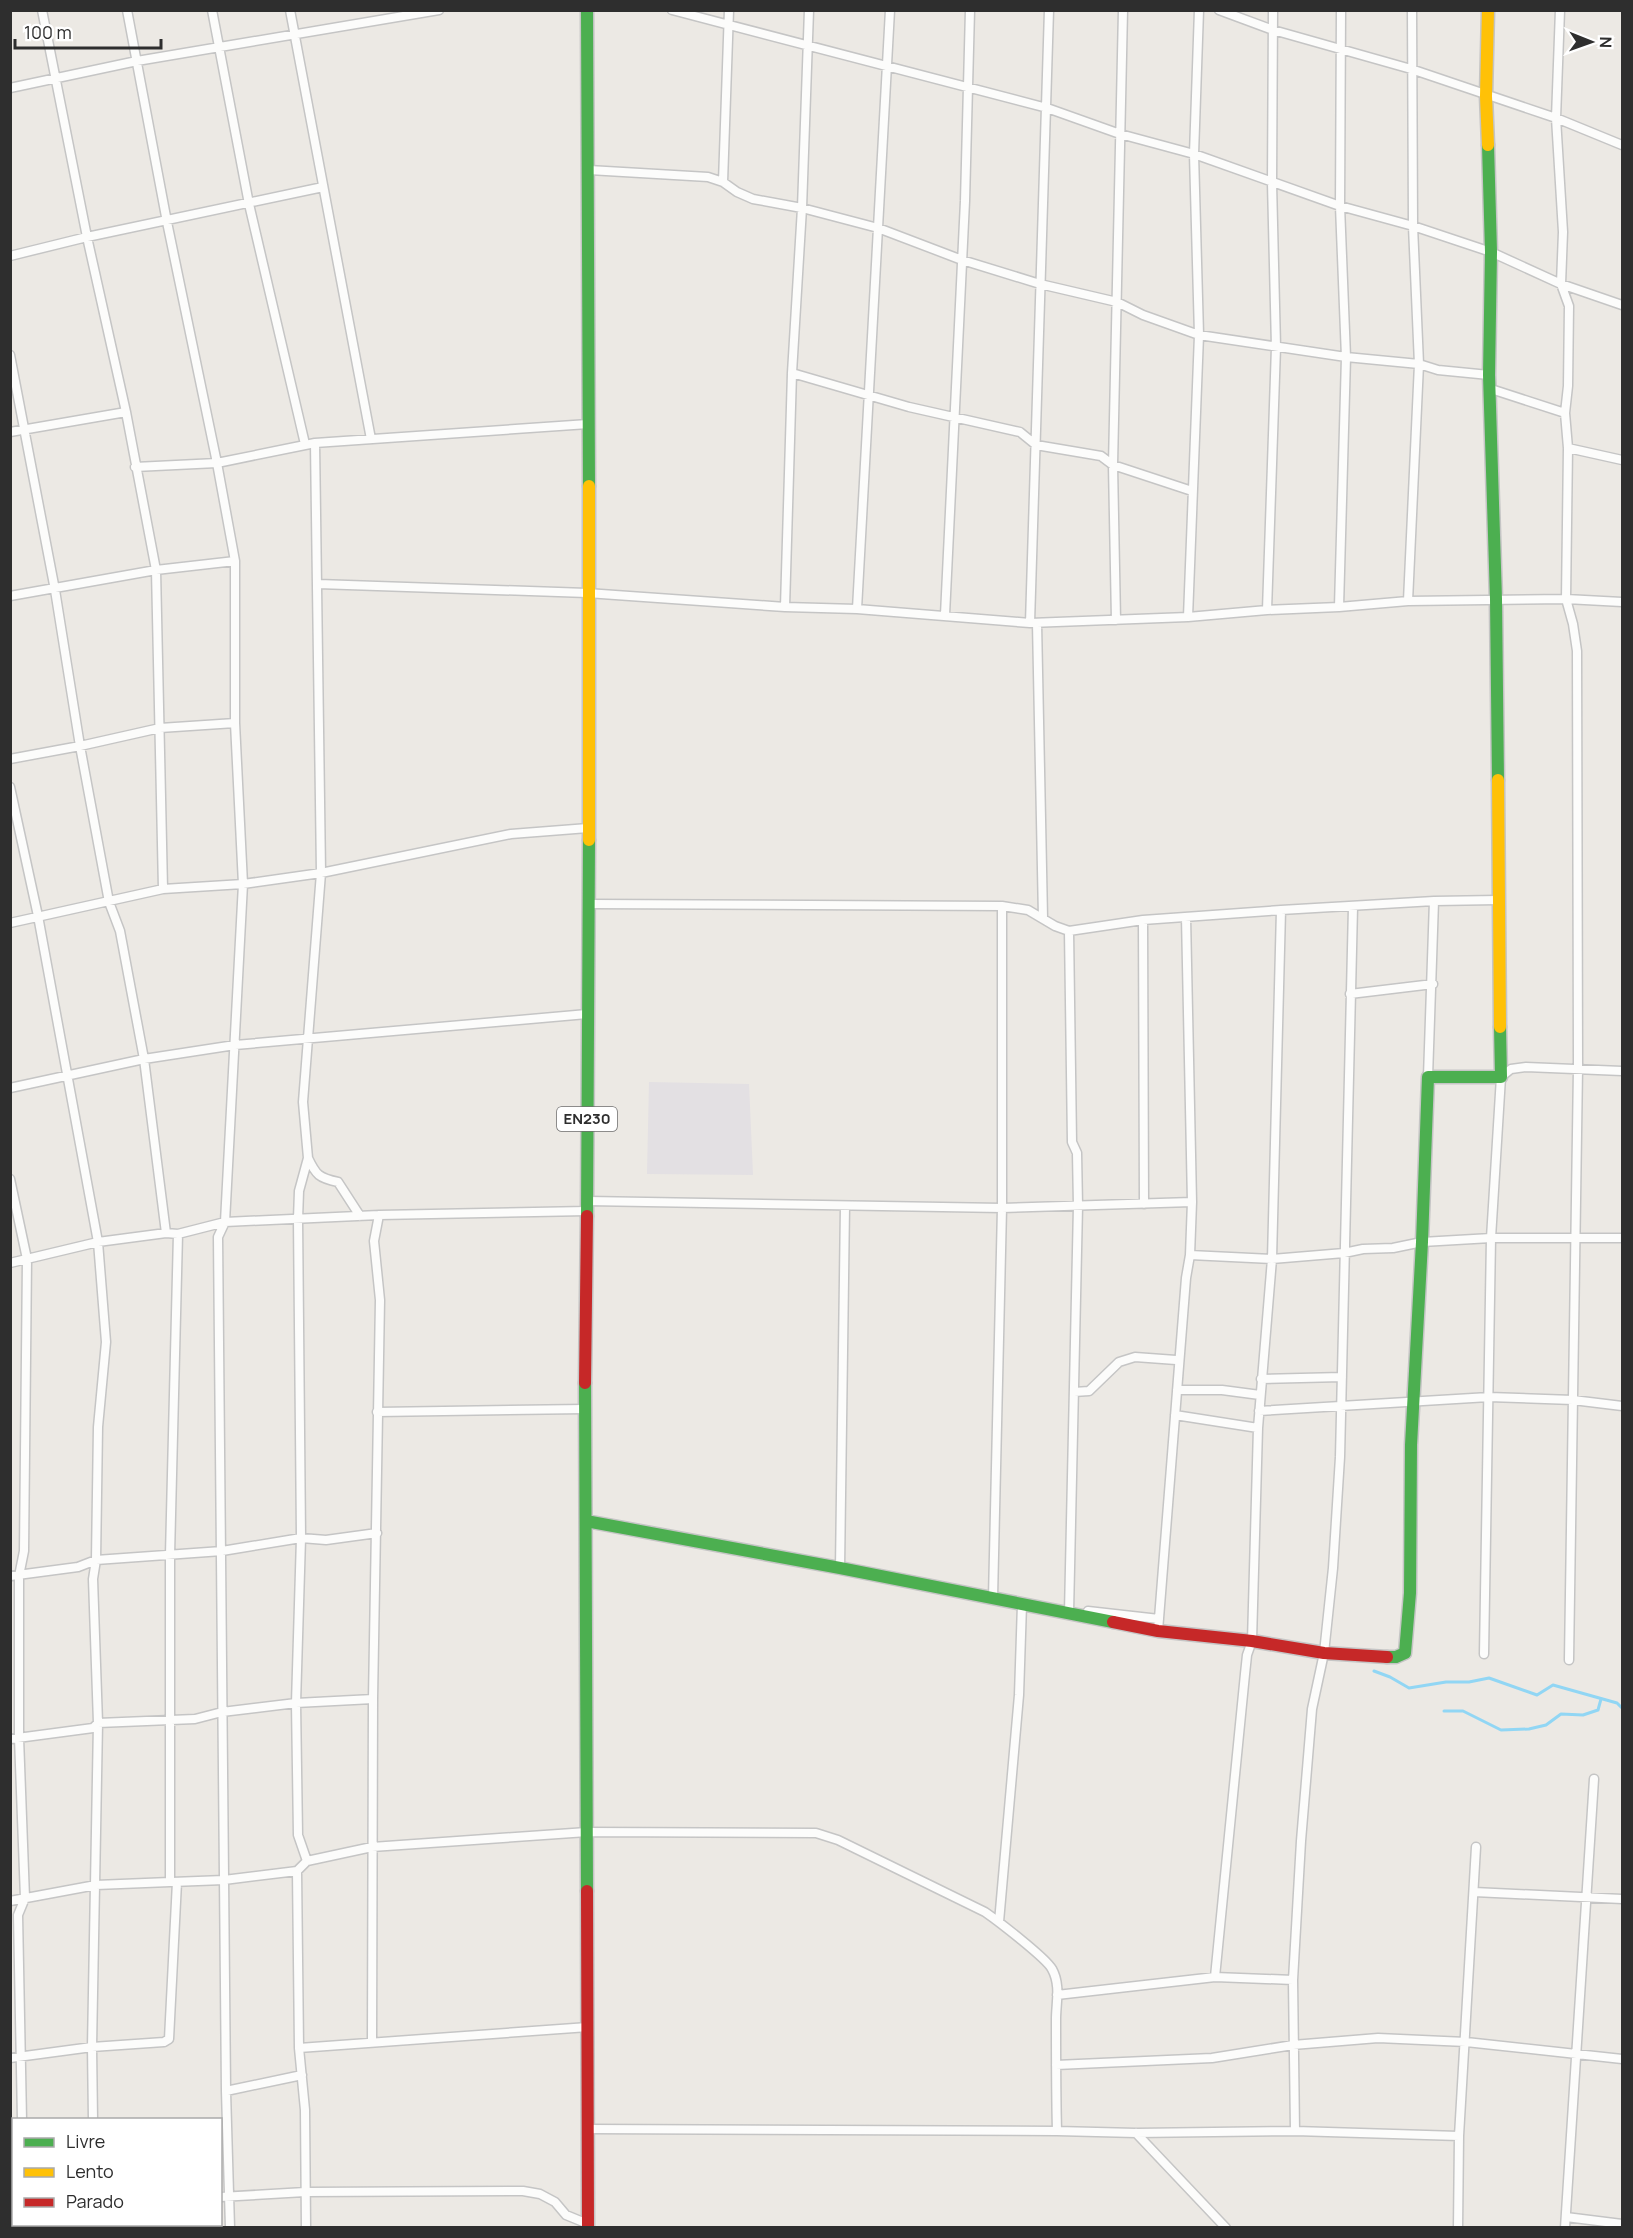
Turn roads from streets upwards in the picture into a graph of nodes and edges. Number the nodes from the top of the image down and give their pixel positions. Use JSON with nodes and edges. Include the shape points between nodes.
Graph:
{"nodes":[{"id":1,"x":42,"y":10,"type":"edge"},
{"id":2,"x":127,"y":10,"type":"edge"},
{"id":3,"x":212,"y":10,"type":"edge"},
{"id":4,"x":290,"y":10,"type":"edge"},
{"id":5,"x":362,"y":10,"type":"edge"},
{"id":6,"x":439,"y":10,"type":"edge"},
{"id":7,"x":587,"y":10,"type":"edge"},
{"id":8,"x":672,"y":10,"type":"edge"},
{"id":9,"x":729,"y":10,"type":"edge"},
{"id":10,"x":809,"y":10,"type":"edge"},
{"id":11,"x":890,"y":10,"type":"edge"},
{"id":12,"x":970,"y":10,"type":"edge"},
{"id":13,"x":1049,"y":10,"type":"edge"},
{"id":14,"x":1123,"y":10,"type":"edge"},
{"id":15,"x":1199,"y":10,"type":"edge"},
{"id":16,"x":1219,"y":10,"type":"edge"},
{"id":17,"x":1273,"y":10,"type":"edge"},
{"id":18,"x":1341,"y":10,"type":"edge"},
{"id":19,"x":1412,"y":10,"type":"edge"},
{"id":20,"x":1488,"y":10,"type":"edge"},
{"id":21,"x":1560,"y":10,"type":"edge"},
{"id":22,"x":363,"y":22,"type":"junction"},
{"id":23,"x":728,"y":25,"type":"junction"},
{"id":24,"x":1273,"y":30,"type":"junction"},
{"id":25,"x":294,"y":34,"type":"junction"},
{"id":26,"x":807,"y":46,"type":"junction"},
{"id":27,"x":220,"y":47,"type":"junction"},
{"id":28,"x":1341,"y":49,"type":"junction"},
{"id":29,"x":137,"y":61,"type":"junction"},
{"id":30,"x":888,"y":66,"type":"junction"},
{"id":31,"x":1411,"y":69,"type":"junction"},
{"id":32,"x":56,"y":78,"type":"junction"},
{"id":33,"x":10,"y":88,"type":"edge"},
{"id":34,"x":968,"y":89,"type":"junction"},
{"id":35,"x":1486,"y":96,"type":"junction"},
{"id":36,"x":1047,"y":108,"type":"junction"},
{"id":37,"x":1556,"y":118,"type":"junction"},
{"id":38,"x":1120,"y":134,"type":"junction"},
{"id":39,"x":1623,"y":145,"type":"edge"},
{"id":40,"x":1194,"y":154,"type":"junction"},
{"id":41,"x":589,"y":170,"type":"junction"},
{"id":42,"x":723,"y":182,"type":"junction"},
{"id":43,"x":1272,"y":183,"type":"junction"},
{"id":44,"x":323,"y":187,"type":"junction"},
{"id":45,"x":249,"y":204,"type":"junction"},
{"id":46,"x":1340,"y":206,"type":"junction"},
{"id":47,"x":802,"y":208,"type":"junction"},
{"id":48,"x":167,"y":222,"type":"junction"},
{"id":49,"x":1413,"y":226,"type":"junction"},
{"id":50,"x":878,"y":228,"type":"junction"},
{"id":51,"x":87,"y":237,"type":"junction"},
{"id":52,"x":1491,"y":252,"type":"junction"},
{"id":53,"x":10,"y":256,"type":"edge"},
{"id":54,"x":962,"y":260,"type":"junction"},
{"id":55,"x":1040,"y":284,"type":"junction"},
{"id":56,"x":1561,"y":284,"type":"junction"},
{"id":57,"x":1117,"y":303,"type":"junction"},
{"id":58,"x":1623,"y":305,"type":"edge"},
{"id":59,"x":1199,"y":335,"type":"junction"},
{"id":60,"x":1276,"y":348,"type":"junction"},
{"id":61,"x":10,"y":355,"type":"edge"},
{"id":62,"x":1346,"y":357,"type":"junction"},
{"id":63,"x":1419,"y":364,"type":"junction"},
{"id":64,"x":792,"y":374,"type":"junction"},
{"id":65,"x":1490,"y":375,"type":"junction"},
{"id":66,"x":1491,"y":389,"type":"junction"},
{"id":67,"x":868,"y":395,"type":"junction"},
{"id":68,"x":126,"y":412,"type":"junction"},
{"id":69,"x":1565,"y":413,"type":"junction"},
{"id":70,"x":956,"y":419,"type":"junction"},
{"id":71,"x":588,"y":424,"type":"junction"},
{"id":72,"x":24,"y":430,"type":"junction"},
{"id":73,"x":10,"y":432,"type":"edge"},
{"id":74,"x":371,"y":439,"type":"junction"},
{"id":75,"x":315,"y":443,"type":"junction"},
{"id":76,"x":304,"y":444,"type":"junction"},
{"id":77,"x":1035,"y":445,"type":"junction"},
{"id":78,"x":1568,"y":448,"type":"junction"},
{"id":79,"x":1623,"y":460,"type":"edge"},
{"id":80,"x":217,"y":463,"type":"junction"},
{"id":81,"x":1113,"y":465,"type":"junction"},
{"id":82,"x":135,"y":467,"type":"junction"},
{"id":83,"x":1192,"y":491,"type":"junction"},
{"id":84,"x":235,"y":561,"type":"junction"},
{"id":85,"x":156,"y":570,"type":"junction"},
{"id":86,"x":318,"y":584,"type":"junction"},
{"id":87,"x":55,"y":590,"type":"junction"},
{"id":88,"x":587,"y":593,"type":"junction"},
{"id":89,"x":10,"y":596,"type":"edge"},
{"id":90,"x":1566,"y":598,"type":"junction"},
{"id":91,"x":1496,"y":599,"type":"junction"},
{"id":92,"x":1408,"y":601,"type":"junction"},
{"id":93,"x":1623,"y":602,"type":"edge"},
{"id":94,"x":785,"y":607,"type":"junction"},
{"id":95,"x":1339,"y":607,"type":"junction"},
{"id":96,"x":857,"y":609,"type":"junction"},
{"id":97,"x":1267,"y":610,"type":"junction"},
{"id":98,"x":945,"y":615,"type":"junction"},
{"id":99,"x":1188,"y":617,"type":"junction"},
{"id":100,"x":1116,"y":620,"type":"junction"},
{"id":101,"x":1033,"y":623,"type":"junction"},
{"id":102,"x":235,"y":723,"type":"junction"},
{"id":103,"x":160,"y":728,"type":"junction"},
{"id":104,"x":80,"y":746,"type":"junction"},
{"id":105,"x":10,"y":759,"type":"edge"},
{"id":106,"x":10,"y":787,"type":"edge"},
{"id":107,"x":588,"y":828,"type":"junction"},
{"id":108,"x":321,"y":873,"type":"junction"},
{"id":109,"x":243,"y":884,"type":"junction"},
{"id":110,"x":164,"y":889,"type":"junction"},
{"id":111,"x":1498,"y":900,"type":"junction"},
{"id":112,"x":1434,"y":901,"type":"junction"},
{"id":113,"x":109,"y":902,"type":"junction"},
{"id":114,"x":589,"y":904,"type":"junction"},
{"id":115,"x":1002,"y":906,"type":"junction"},
{"id":116,"x":1353,"y":907,"type":"junction"},
{"id":117,"x":1281,"y":910,"type":"junction"},
{"id":118,"x":39,"y":916,"type":"junction"},
{"id":119,"x":1185,"y":917,"type":"junction"},
{"id":120,"x":1043,"y":918,"type":"junction"},
{"id":121,"x":1143,"y":920,"type":"junction"},
{"id":122,"x":10,"y":923,"type":"edge"},
{"id":123,"x":1069,"y":930,"type":"junction"},
{"id":124,"x":1432,"y":984,"type":"junction"},
{"id":125,"x":1350,"y":994,"type":"junction"},
{"id":126,"x":587,"y":1014,"type":"junction"},
{"id":127,"x":307,"y":1038,"type":"junction"},
{"id":128,"x":235,"y":1045,"type":"junction"},
{"id":129,"x":144,"y":1059,"type":"junction"},
{"id":130,"x":1578,"y":1068,"type":"junction"},
{"id":131,"x":1623,"y":1071,"type":"edge"},
{"id":132,"x":69,"y":1076,"type":"junction"},
{"id":133,"x":1428,"y":1077,"type":"junction"},
{"id":134,"x":1501,"y":1077,"type":"junction"},
{"id":135,"x":10,"y":1088,"type":"edge"},
{"id":136,"x":308,"y":1158,"type":"junction"},
{"id":137,"x":10,"y":1179,"type":"edge"},
{"id":138,"x":1192,"y":1202,"type":"junction"},
{"id":139,"x":1144,"y":1204,"type":"junction"},
{"id":140,"x":588,"y":1206,"type":"junction"},
{"id":141,"x":844,"y":1206,"type":"junction"},
{"id":142,"x":1078,"y":1206,"type":"junction"},
{"id":143,"x":1002,"y":1208,"type":"junction"},
{"id":144,"x":378,"y":1215,"type":"junction"},
{"id":145,"x":360,"y":1216,"type":"junction"},
{"id":146,"x":298,"y":1219,"type":"junction"},
{"id":147,"x":225,"y":1222,"type":"junction"},
{"id":148,"x":166,"y":1233,"type":"junction"},
{"id":149,"x":177,"y":1234,"type":"junction"},
{"id":150,"x":1491,"y":1238,"type":"junction"},
{"id":151,"x":1575,"y":1238,"type":"junction"},
{"id":152,"x":1623,"y":1238,"type":"edge"},
{"id":153,"x":99,"y":1242,"type":"junction"},
{"id":154,"x":1422,"y":1242,"type":"junction"},
{"id":155,"x":1344,"y":1253,"type":"junction"},
{"id":156,"x":1190,"y":1255,"type":"junction"},
{"id":157,"x":27,"y":1258,"type":"junction"},
{"id":158,"x":1272,"y":1259,"type":"junction"},
{"id":159,"x":10,"y":1263,"type":"edge"},
{"id":160,"x":1176,"y":1360,"type":"dead end"},
{"id":161,"x":1342,"y":1377,"type":"junction"},
{"id":162,"x":1262,"y":1379,"type":"junction"},
{"id":163,"x":1178,"y":1390,"type":"junction"},
{"id":164,"x":1074,"y":1392,"type":"junction"},
{"id":165,"x":1260,"y":1395,"type":"junction"},
{"id":166,"x":1489,"y":1397,"type":"junction"},
{"id":167,"x":1573,"y":1400,"type":"junction"},
{"id":168,"x":1413,"y":1401,"type":"junction"},
{"id":169,"x":1623,"y":1406,"type":"edge"},
{"id":170,"x":1342,"y":1407,"type":"junction"},
{"id":171,"x":585,"y":1409,"type":"junction"},
{"id":172,"x":1259,"y":1411,"type":"junction"},
{"id":173,"x":378,"y":1412,"type":"junction"},
{"id":174,"x":1175,"y":1415,"type":"junction"},
{"id":175,"x":1258,"y":1428,"type":"junction"},
{"id":176,"x":586,"y":1521,"type":"junction"},
{"id":177,"x":377,"y":1533,"type":"junction"},
{"id":178,"x":301,"y":1538,"type":"junction"},
{"id":179,"x":222,"y":1551,"type":"junction"},
{"id":180,"x":171,"y":1555,"type":"junction"},
{"id":181,"x":96,"y":1560,"type":"junction"},
{"id":182,"x":840,"y":1568,"type":"junction"},
{"id":183,"x":15,"y":1576,"type":"edge"},
{"id":184,"x":993,"y":1598,"type":"junction"},
{"id":185,"x":1022,"y":1604,"type":"junction"},
{"id":186,"x":1069,"y":1610,"type":"junction"},
{"id":187,"x":1158,"y":1625,"type":"junction"},
{"id":188,"x":1252,"y":1641,"type":"junction"},
{"id":189,"x":1324,"y":1653,"type":"junction"},
{"id":190,"x":1485,"y":1654,"type":"dead end"},
{"id":191,"x":1569,"y":1660,"type":"dead end"},
{"id":192,"x":373,"y":1699,"type":"junction"},
{"id":193,"x":296,"y":1703,"type":"junction"},
{"id":194,"x":222,"y":1712,"type":"junction"},
{"id":195,"x":169,"y":1719,"type":"junction"},
{"id":196,"x":98,"y":1723,"type":"junction"},
{"id":197,"x":14,"y":1738,"type":"edge"},
{"id":198,"x":1594,"y":1779,"type":"dead end"},
{"id":199,"x":587,"y":1832,"type":"junction"},
{"id":200,"x":372,"y":1847,"type":"junction"},
{"id":201,"x":1476,"y":1847,"type":"dead end"},
{"id":202,"x":307,"y":1861,"type":"junction"},
{"id":203,"x":297,"y":1871,"type":"junction"},
{"id":204,"x":224,"y":1880,"type":"junction"},
{"id":205,"x":174,"y":1882,"type":"junction"},
{"id":206,"x":96,"y":1885,"type":"junction"},
{"id":207,"x":1474,"y":1892,"type":"junction"},
{"id":208,"x":1587,"y":1896,"type":"junction"},
{"id":209,"x":25,"y":1898,"type":"junction"},
{"id":210,"x":1623,"y":1899,"type":"edge"},
{"id":211,"x":10,"y":1901,"type":"edge"},
{"id":212,"x":999,"y":1922,"type":"junction"},
{"id":213,"x":1215,"y":1977,"type":"junction"},
{"id":214,"x":1293,"y":1980,"type":"junction"},
{"id":215,"x":1057,"y":1995,"type":"junction"},
{"id":216,"x":588,"y":2027,"type":"junction"},
{"id":217,"x":372,"y":2042,"type":"junction"},
{"id":218,"x":1466,"y":2042,"type":"junction"},
{"id":219,"x":1293,"y":2045,"type":"junction"},
{"id":220,"x":92,"y":2047,"type":"junction"},
{"id":221,"x":299,"y":2048,"type":"junction"},
{"id":222,"x":1576,"y":2055,"type":"junction"},
{"id":223,"x":22,"y":2057,"type":"junction"},
{"id":224,"x":10,"y":2058,"type":"edge"},
{"id":225,"x":1623,"y":2059,"type":"edge"},
{"id":226,"x":1056,"y":2064,"type":"junction"},
{"id":227,"x":302,"y":2075,"type":"junction"},
{"id":228,"x":226,"y":2091,"type":"junction"},
{"id":229,"x":22,"y":2118,"type":"edge"},
{"id":230,"x":93,"y":2118,"type":"edge"},
{"id":231,"x":588,"y":2129,"type":"junction"},
{"id":232,"x":1057,"y":2130,"type":"junction"},
{"id":233,"x":1295,"y":2131,"type":"junction"},
{"id":234,"x":1136,"y":2133,"type":"junction"},
{"id":235,"x":1459,"y":2136,"type":"junction"},
{"id":236,"x":305,"y":2192,"type":"junction"},
{"id":237,"x":225,"y":2197,"type":"edge"},
{"id":238,"x":1566,"y":2217,"type":"junction"},
{"id":239,"x":1623,"y":2224,"type":"edge"},
{"id":240,"x":588,"y":2226,"type":"edge"},
{"id":241,"x":230,"y":2228,"type":"edge"},
{"id":242,"x":306,"y":2228,"type":"edge"},
{"id":243,"x":1226,"y":2228,"type":"edge"},
{"id":244,"x":1458,"y":2228,"type":"edge"},
{"id":245,"x":1565,"y":2228,"type":"edge"}],
"edges":[{"from":1,"to":32,"type":"street"},
{"from":2,"to":29,"type":"street"},
{"from":3,"to":27,"type":"street"},
{"from":4,"to":25,"type":"street"},
{"from":5,"to":22,"type":"street"},
{"from":6,"to":22,"type":"street"},
{"from":7,"to":41,"type":"street","number":"EN230"},
{"from":8,"to":23,"type":"street"},
{"from":9,"to":23,"type":"street"},
{"from":10,"to":26,"type":"street"},
{"from":11,"to":30,"type":"street"},
{"from":12,"to":34,"type":"street"},
{"from":13,"to":36,"type":"street"},
{"from":14,"to":38,"type":"street"},
{"from":15,"to":40,"type":"street"},
{"from":16,"to":24,"type":"street"},
{"from":17,"to":24,"type":"street"},
{"from":18,"to":28,"type":"street"},
{"from":19,"to":31,"type":"street"},
{"from":20,"to":35,"type":"street"},
{"from":21,"to":37,"type":"street"},
{"from":22,"to":25,"type":"street"},
{"from":23,"to":26,"type":"street"},
{"from":23,"to":42,"type":"street"},
{"from":24,"to":28,"type":"street"},
{"from":24,"to":43,"type":"street"},
{"from":25,"to":27,"type":"street"},
{"from":25,"to":44,"type":"street"},
{"from":26,"to":30,"type":"street"},
{"from":26,"to":47,"type":"street"},
{"from":27,"to":29,"type":"street"},
{"from":27,"to":45,"type":"street"},
{"from":28,"to":31,"type":"street"},
{"from":28,"to":46,"type":"street"},
{"from":29,"to":32,"type":"street"},
{"from":29,"to":48,"type":"street"},
{"from":30,"to":34,"type":"street"},
{"from":30,"to":50,"type":"street"},
{"from":31,"to":35,"type":"street"},
{"from":31,"to":49,"type":"street"},
{"from":32,"to":33,"type":"street"},
{"from":32,"to":51,"type":"street"},
{"from":34,"to":36,"type":"street"},
{"from":34,"to":54,"type":"street"},
{"from":35,"to":37,"type":"street"},
{"from":35,"to":52,"type":"street"},
{"from":36,"to":38,"type":"street"},
{"from":36,"to":55,"type":"street"},
{"from":37,"to":39,"type":"street"},
{"from":37,"to":56,"type":"street","via":[[1563,232]]},
{"from":38,"to":40,"type":"street"},
{"from":38,"to":57,"type":"street"},
{"from":40,"to":43,"type":"street"},
{"from":40,"to":59,"type":"street"},
{"from":41,"to":42,"type":"street","via":[[708,177]]},
{"from":41,"to":71,"type":"street","number":"EN230"},
{"from":42,"to":47,"type":"street","via":[[753,199]]},
{"from":43,"to":46,"type":"street"},
{"from":43,"to":60,"type":"street"},
{"from":44,"to":45,"type":"street"},
{"from":44,"to":74,"type":"street"},
{"from":45,"to":48,"type":"street"},
{"from":45,"to":76,"type":"street"},
{"from":46,"to":49,"type":"street"},
{"from":46,"to":62,"type":"street"},
{"from":47,"to":50,"type":"street"},
{"from":47,"to":64,"type":"street"},
{"from":48,"to":51,"type":"street"},
{"from":48,"to":80,"type":"street"},
{"from":49,"to":52,"type":"street"},
{"from":49,"to":63,"type":"street"},
{"from":50,"to":54,"type":"street"},
{"from":50,"to":67,"type":"street"},
{"from":51,"to":53,"type":"street"},
{"from":51,"to":68,"type":"street"},
{"from":52,"to":56,"type":"street"},
{"from":52,"to":65,"type":"street"},
{"from":54,"to":55,"type":"street"},
{"from":54,"to":70,"type":"street"},
{"from":55,"to":57,"type":"street"},
{"from":55,"to":77,"type":"street"},
{"from":56,"to":58,"type":"street"},
{"from":56,"to":69,"type":"street","via":[[1569,306]]},
{"from":57,"to":59,"type":"street"},
{"from":57,"to":81,"type":"street"},
{"from":59,"to":60,"type":"street"},
{"from":59,"to":83,"type":"street"},
{"from":60,"to":62,"type":"street"},
{"from":60,"to":97,"type":"street"},
{"from":61,"to":72,"type":"street"},
{"from":62,"to":63,"type":"street"},
{"from":62,"to":95,"type":"street"},
{"from":63,"to":65,"type":"street","via":[[1438,370]]},
{"from":63,"to":92,"type":"street"},
{"from":64,"to":67,"type":"street"},
{"from":64,"to":94,"type":"street"},
{"from":65,"to":66,"type":"street"},
{"from":66,"to":69,"type":"street"},
{"from":66,"to":91,"type":"street"},
{"from":67,"to":70,"type":"street"},
{"from":67,"to":96,"type":"street"},
{"from":68,"to":72,"type":"street"},
{"from":68,"to":82,"type":"street"},
{"from":69,"to":78,"type":"street"},
{"from":70,"to":77,"type":"street","via":[[1020,432]]},
{"from":70,"to":98,"type":"street"},
{"from":71,"to":74,"type":"street"},
{"from":71,"to":88,"type":"street","number":"EN230"},
{"from":72,"to":73,"type":"street"},
{"from":72,"to":87,"type":"street"},
{"from":74,"to":75,"type":"street"},
{"from":75,"to":76,"type":"street"},
{"from":75,"to":86,"type":"street"},
{"from":76,"to":80,"type":"street"},
{"from":77,"to":81,"type":"street","via":[[1101,456]]},
{"from":77,"to":101,"type":"street"},
{"from":78,"to":79,"type":"street"},
{"from":78,"to":90,"type":"street"},
{"from":80,"to":82,"type":"street"},
{"from":80,"to":84,"type":"street"},
{"from":81,"to":83,"type":"street"},
{"from":81,"to":100,"type":"street"},
{"from":82,"to":85,"type":"street"},
{"from":83,"to":99,"type":"street"},
{"from":84,"to":85,"type":"street"},
{"from":84,"to":102,"type":"street"},
{"from":85,"to":87,"type":"street"},
{"from":85,"to":103,"type":"street"},
{"from":86,"to":88,"type":"street"},
{"from":86,"to":108,"type":"street"},
{"from":87,"to":89,"type":"street"},
{"from":87,"to":104,"type":"street"},
{"from":88,"to":94,"type":"street"},
{"from":88,"to":107,"type":"street","number":"EN230"},
{"from":90,"to":91,"type":"street"},
{"from":90,"to":93,"type":"street"},
{"from":90,"to":130,"type":"street","via":[[1577,651]]},
{"from":91,"to":92,"type":"street"},
{"from":91,"to":111,"type":"street"},
{"from":92,"to":95,"type":"street"},
{"from":94,"to":96,"type":"street"},
{"from":95,"to":97,"type":"street"},
{"from":96,"to":98,"type":"street"},
{"from":97,"to":99,"type":"street"},
{"from":98,"to":101,"type":"street"},
{"from":99,"to":100,"type":"street"},
{"from":100,"to":101,"type":"street"},
{"from":101,"to":120,"type":"street"},
{"from":102,"to":103,"type":"street"},
{"from":102,"to":109,"type":"street"},
{"from":103,"to":104,"type":"street"},
{"from":103,"to":110,"type":"street"},
{"from":104,"to":105,"type":"street"},
{"from":104,"to":113,"type":"street"},
{"from":106,"to":118,"type":"street"},
{"from":107,"to":108,"type":"street","via":[[511,834]]},
{"from":107,"to":114,"type":"street","number":"EN230"},
{"from":108,"to":109,"type":"street"},
{"from":108,"to":127,"type":"street"},
{"from":109,"to":110,"type":"street"},
{"from":109,"to":128,"type":"street"},
{"from":110,"to":113,"type":"street"},
{"from":111,"to":112,"type":"street"},
{"from":111,"to":134,"type":"street"},
{"from":112,"to":116,"type":"street"},
{"from":112,"to":124,"type":"street"},
{"from":113,"to":118,"type":"street"},
{"from":113,"to":129,"type":"street","via":[[120,931]]},
{"from":114,"to":115,"type":"street"},
{"from":114,"to":126,"type":"street","number":"EN230"},
{"from":115,"to":120,"type":"street","via":[[1028,910]]},
{"from":115,"to":143,"type":"street"},
{"from":116,"to":117,"type":"street"},
{"from":116,"to":125,"type":"street"},
{"from":117,"to":119,"type":"street"},
{"from":117,"to":158,"type":"street"},
{"from":118,"to":122,"type":"street"},
{"from":118,"to":132,"type":"street"},
{"from":119,"to":121,"type":"street"},
{"from":119,"to":138,"type":"street"},
{"from":120,"to":123,"type":"street"},
{"from":121,"to":123,"type":"street"},
{"from":121,"to":139,"type":"street"},
{"from":123,"to":142,"type":"street","via":[[1072,1142],[1077,1153]]},
{"from":124,"to":125,"type":"street"},
{"from":124,"to":133,"type":"street"},
{"from":125,"to":155,"type":"street"},
{"from":126,"to":127,"type":"street"},
{"from":126,"to":140,"type":"street","number":"EN230"},
{"from":127,"to":128,"type":"street"},
{"from":127,"to":136,"type":"street","via":[[303,1102]]},
{"from":128,"to":129,"type":"street"},
{"from":128,"to":147,"type":"street"},
{"from":129,"to":132,"type":"street"},
{"from":129,"to":148,"type":"street"},
{"from":130,"to":131,"type":"street"},
{"from":130,"to":134,"type":"street","via":[[1526,1067],[1511,1069]]},
{"from":130,"to":151,"type":"street"},
{"from":132,"to":135,"type":"street"},
{"from":132,"to":153,"type":"street"},
{"from":133,"to":134,"type":"street"},
{"from":133,"to":154,"type":"street"},
{"from":134,"to":150,"type":"street"},
{"from":136,"to":145,"type":"street","via":[[315,1174],[338,1182]]},
{"from":136,"to":146,"type":"street","via":[[299,1191]]},
{"from":137,"to":157,"type":"street"},
{"from":138,"to":139,"type":"street"},
{"from":138,"to":156,"type":"street"},
{"from":139,"to":142,"type":"street"},
{"from":140,"to":141,"type":"street"},
{"from":140,"to":144,"type":"street"},
{"from":140,"to":171,"type":"street","number":"EN230"},
{"from":141,"to":143,"type":"street"},
{"from":141,"to":182,"type":"street"},
{"from":142,"to":143,"type":"street"},
{"from":142,"to":164,"type":"street"},
{"from":143,"to":184,"type":"street"},
{"from":144,"to":145,"type":"street"},
{"from":144,"to":173,"type":"street","via":[[374,1241],[380,1300]]},
{"from":145,"to":146,"type":"street"},
{"from":146,"to":147,"type":"street"},
{"from":146,"to":178,"type":"street"},
{"from":147,"to":149,"type":"street"},
{"from":147,"to":179,"type":"street","via":[[218,1237]]},
{"from":148,"to":149,"type":"street"},
{"from":148,"to":153,"type":"street"},
{"from":149,"to":180,"type":"street"},
{"from":150,"to":151,"type":"street"},
{"from":150,"to":154,"type":"street"},
{"from":150,"to":166,"type":"street"},
{"from":151,"to":152,"type":"street"},
{"from":151,"to":167,"type":"street"},
{"from":153,"to":157,"type":"street"},
{"from":153,"to":181,"type":"street","via":[[106,1342],[98,1427]]},
{"from":154,"to":155,"type":"street"},
{"from":154,"to":168,"type":"street"},
{"from":155,"to":158,"type":"street"},
{"from":155,"to":161,"type":"street"},
{"from":156,"to":158,"type":"street"},
{"from":156,"to":163,"type":"street"},
{"from":157,"to":159,"type":"street"},
{"from":157,"to":183,"type":"street","via":[[24,1551]]},
{"from":158,"to":162,"type":"street"},
{"from":160,"to":164,"type":"street","via":[[1135,1357],[1119,1362],[1089,1391]]},
{"from":161,"to":162,"type":"street"},
{"from":161,"to":170,"type":"street"},
{"from":162,"to":165,"type":"street"},
{"from":163,"to":165,"type":"street"},
{"from":163,"to":174,"type":"street"},
{"from":164,"to":186,"type":"street"},
{"from":165,"to":172,"type":"street"},
{"from":166,"to":167,"type":"street"},
{"from":166,"to":168,"type":"street"},
{"from":166,"to":190,"type":"street"},
{"from":167,"to":169,"type":"street"},
{"from":167,"to":191,"type":"street"},
{"from":168,"to":170,"type":"street"},
{"from":168,"to":189,"type":"street","via":[[1410,1593],[1405,1653],[1396,1657]]},
{"from":170,"to":172,"type":"street"},
{"from":170,"to":189,"type":"street"},
{"from":171,"to":173,"type":"street"},
{"from":171,"to":176,"type":"street","number":"EN230"},
{"from":172,"to":175,"type":"street"},
{"from":173,"to":177,"type":"street"},
{"from":174,"to":175,"type":"street"},
{"from":174,"to":187,"type":"street"},
{"from":175,"to":188,"type":"street"},
{"from":176,"to":182,"type":"street"},
{"from":176,"to":199,"type":"street","number":"EN230"},
{"from":177,"to":178,"type":"street","via":[[326,1540]]},
{"from":177,"to":192,"type":"street"},
{"from":178,"to":179,"type":"street"},
{"from":178,"to":193,"type":"street"},
{"from":179,"to":180,"type":"street"},
{"from":179,"to":194,"type":"street"},
{"from":180,"to":181,"type":"street"},
{"from":180,"to":195,"type":"street"},
{"from":181,"to":183,"type":"street","via":[[78,1567]]},
{"from":181,"to":196,"type":"street","via":[[93,1579]]},
{"from":182,"to":184,"type":"street"},
{"from":183,"to":197,"type":"street"},
{"from":184,"to":185,"type":"street"},
{"from":185,"to":186,"type":"street"},
{"from":185,"to":212,"type":"street","via":[[1019,1695]]},
{"from":186,"to":187,"type":"street"},
{"from":187,"to":188,"type":"street"},
{"from":188,"to":189,"type":"street"},
{"from":188,"to":213,"type":"street","via":[[1247,1655]]},
{"from":189,"to":214,"type":"street","via":[[1312,1709]]},
{"from":192,"to":193,"type":"street"},
{"from":192,"to":200,"type":"street"},
{"from":193,"to":194,"type":"street"},
{"from":193,"to":202,"type":"street","via":[[298,1835]]},
{"from":194,"to":195,"type":"street","via":[[195,1719]]},
{"from":194,"to":204,"type":"street"},
{"from":195,"to":196,"type":"street"},
{"from":195,"to":205,"type":"street"},
{"from":196,"to":197,"type":"street","via":[[93,1728]]},
{"from":196,"to":206,"type":"street"},
{"from":197,"to":209,"type":"street"},
{"from":198,"to":208,"type":"street"},
{"from":199,"to":200,"type":"street"},
{"from":199,"to":212,"type":"street","via":[[816,1833],[869,1854]]},
{"from":199,"to":216,"type":"street","number":"EN230"},
{"from":200,"to":202,"type":"street"},
{"from":200,"to":217,"type":"street"},
{"from":201,"to":207,"type":"street"},
{"from":202,"to":203,"type":"street"},
{"from":203,"to":204,"type":"street"},
{"from":203,"to":221,"type":"street"},
{"from":204,"to":205,"type":"street"},
{"from":204,"to":228,"type":"street"},
{"from":205,"to":206,"type":"street"},
{"from":205,"to":220,"type":"street","via":[[169,2039]]},
{"from":206,"to":209,"type":"street"},
{"from":206,"to":220,"type":"street"},
{"from":207,"to":208,"type":"street"},
{"from":207,"to":218,"type":"street"},
{"from":208,"to":210,"type":"street"},
{"from":208,"to":222,"type":"street"},
{"from":209,"to":211,"type":"street"},
{"from":209,"to":223,"type":"street","via":[[18,1915]]},
{"from":212,"to":215,"type":"street","via":[[1052,1968]]},
{"from":213,"to":214,"type":"street"},
{"from":213,"to":215,"type":"street"},
{"from":214,"to":219,"type":"street"},
{"from":215,"to":226,"type":"street"},
{"from":216,"to":217,"type":"street"},
{"from":216,"to":231,"type":"street","number":"EN230"},
{"from":217,"to":221,"type":"street"},
{"from":218,"to":219,"type":"street","via":[[1378,2038]]},
{"from":218,"to":222,"type":"street"},
{"from":218,"to":235,"type":"street"},
{"from":219,"to":226,"type":"street","via":[[1212,2058]]},
{"from":219,"to":233,"type":"street"},
{"from":220,"to":223,"type":"street"},
{"from":220,"to":230,"type":"street"},
{"from":221,"to":227,"type":"street"},
{"from":222,"to":225,"type":"street"},
{"from":222,"to":238,"type":"street"},
{"from":223,"to":224,"type":"street"},
{"from":223,"to":229,"type":"street"},
{"from":226,"to":232,"type":"street"},
{"from":227,"to":228,"type":"street"},
{"from":227,"to":236,"type":"street"},
{"from":228,"to":237,"type":"street"},
{"from":231,"to":232,"type":"street"},
{"from":231,"to":240,"type":"street","number":"EN230"},
{"from":232,"to":234,"type":"street"},
{"from":233,"to":234,"type":"street"},
{"from":233,"to":235,"type":"street"},
{"from":234,"to":243,"type":"street"},
{"from":235,"to":244,"type":"street"},
{"from":236,"to":237,"type":"street"},
{"from":236,"to":240,"type":"street","via":[[523,2191],[548,2198],[566,2215]]},
{"from":236,"to":242,"type":"street"},
{"from":237,"to":241,"type":"street"},
{"from":238,"to":239,"type":"street"},
{"from":238,"to":245,"type":"street"}]}
